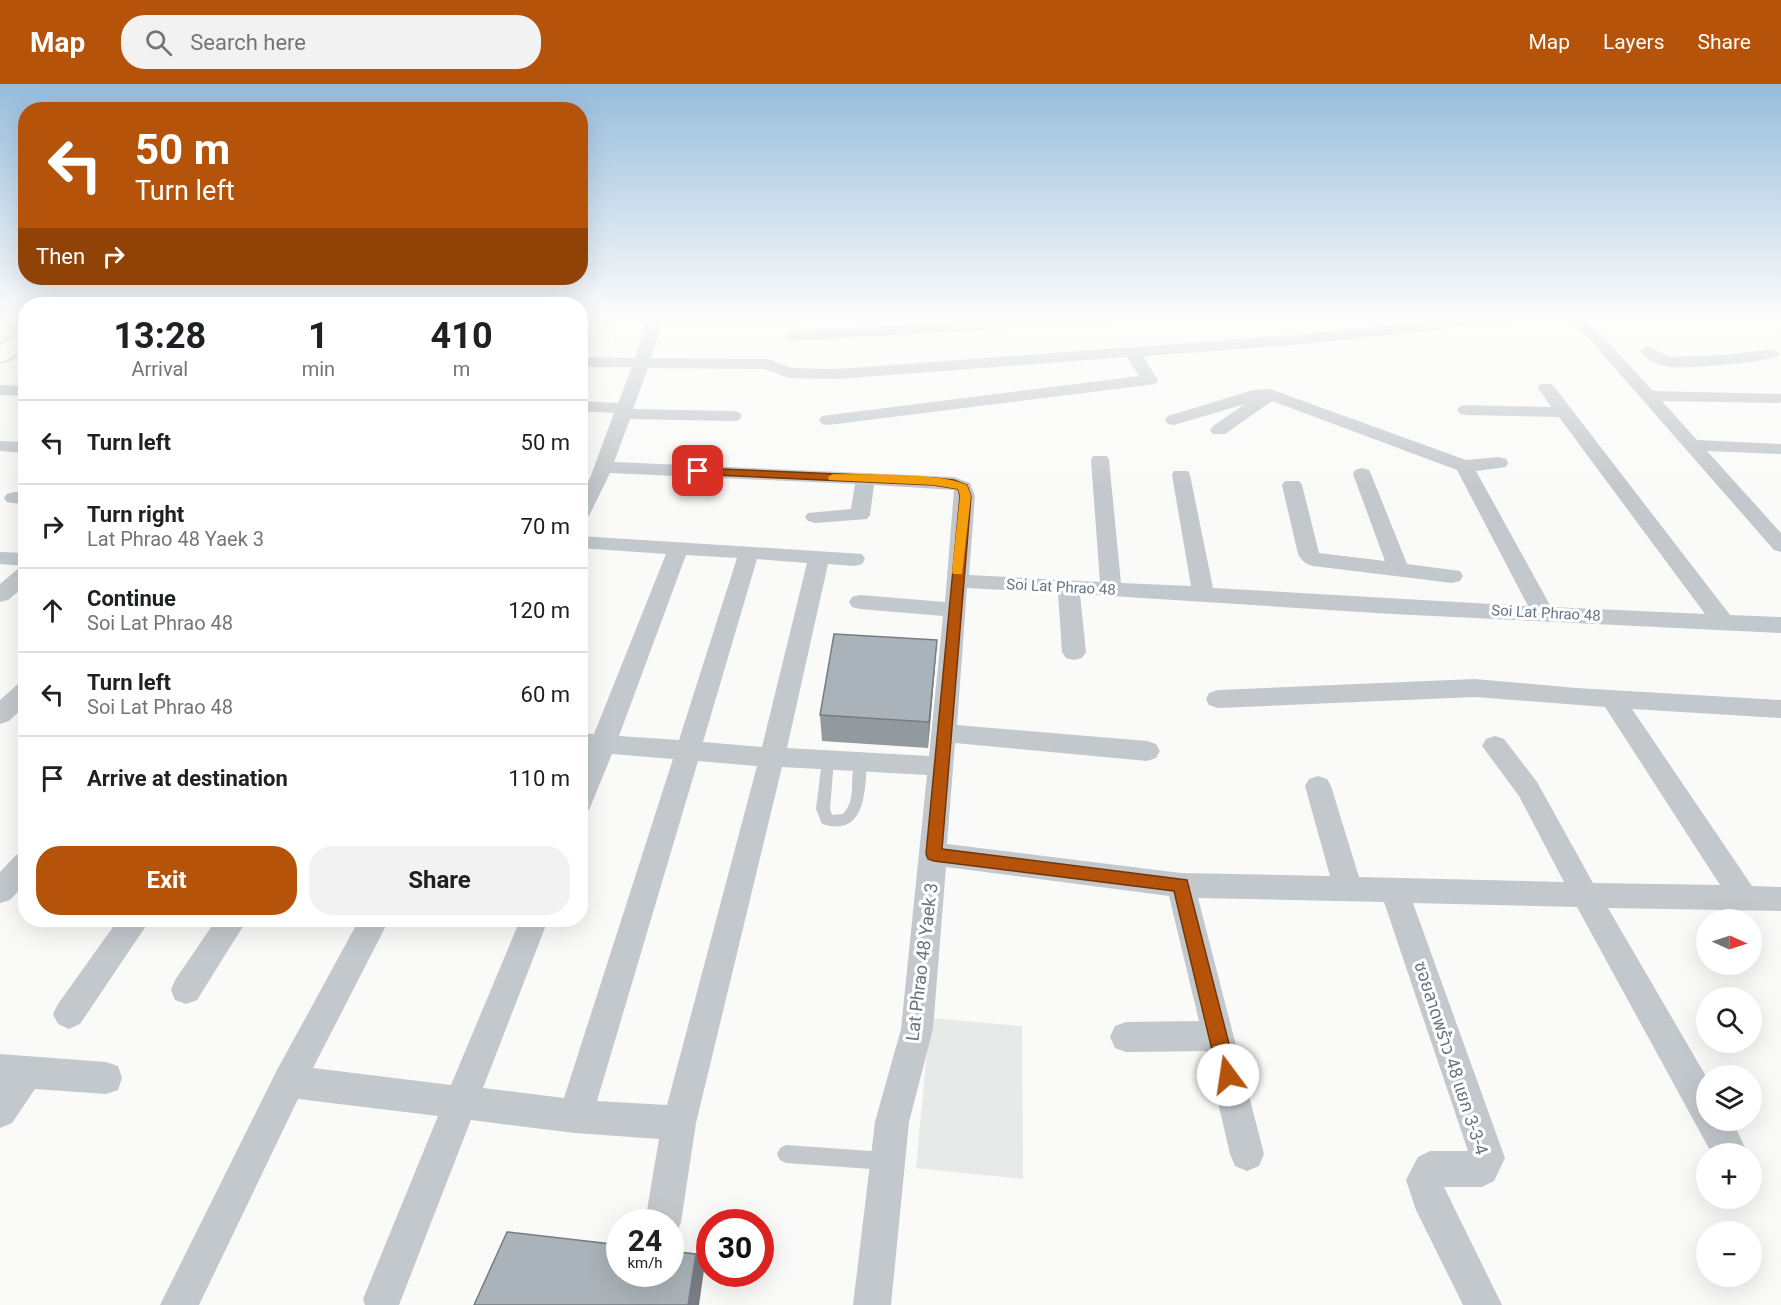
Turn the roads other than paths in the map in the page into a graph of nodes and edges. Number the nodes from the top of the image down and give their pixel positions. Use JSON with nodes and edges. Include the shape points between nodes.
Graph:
{"nodes":[{"id":1,"x":638,"y":373,"type":"edge"},
{"id":2,"x":789,"y":373,"type":"edge"},
{"id":3,"x":836,"y":373,"type":"edge"},
{"id":4,"x":1145,"y":373,"type":"edge"},
{"id":5,"x":1627,"y":373,"type":"edge"},
{"id":6,"x":1546,"y":388,"type":"dead end"},
{"id":7,"x":0,"y":390,"type":"edge"},
{"id":8,"x":18,"y":391,"type":"edge"},
{"id":9,"x":1270,"y":394,"type":"junction"},
{"id":10,"x":1646,"y":396,"type":"junction"},
{"id":11,"x":1777,"y":398,"type":"dead end"},
{"id":12,"x":588,"y":407,"type":"edge"},
{"id":13,"x":1466,"y":410,"type":"dead end"},
{"id":14,"x":624,"y":411,"type":"junction"},
{"id":15,"x":1564,"y":412,"type":"junction"},
{"id":16,"x":733,"y":416,"type":"dead end"},
{"id":17,"x":828,"y":420,"type":"dead end"},
{"id":18,"x":1174,"y":420,"type":"dead end"},
{"id":19,"x":1219,"y":430,"type":"dead end"},
{"id":20,"x":1691,"y":445,"type":"junction"},
{"id":21,"x":0,"y":446,"type":"edge"},
{"id":22,"x":18,"y":447,"type":"edge"},
{"id":23,"x":1781,"y":449,"type":"edge"},
{"id":24,"x":1100,"y":460,"type":"dead end"},
{"id":25,"x":1499,"y":463,"type":"dead end"},
{"id":26,"x":1464,"y":466,"type":"junction"},
{"id":27,"x":594,"y":474,"type":"edge"},
{"id":28,"x":1362,"y":474,"type":"dead end"},
{"id":29,"x":1180,"y":476,"type":"dead end"},
{"id":30,"x":866,"y":479,"type":"junction"},
{"id":31,"x":1292,"y":484,"type":"dead end"},
{"id":32,"x":588,"y":491,"type":"edge"},
{"id":33,"x":815,"y":517,"type":"dead end"},
{"id":34,"x":1779,"y":541,"type":"edge"},
{"id":35,"x":588,"y":543,"type":"edge"},
{"id":36,"x":678,"y":549,"type":"junction"},
{"id":37,"x":749,"y":553,"type":"junction"},
{"id":38,"x":819,"y":557,"type":"junction"},
{"id":39,"x":0,"y":558,"type":"edge"},
{"id":40,"x":18,"y":559,"type":"edge"},
{"id":41,"x":855,"y":559,"type":"dead end"},
{"id":42,"x":1372,"y":566,"type":"junction"},
{"id":43,"x":1399,"y":570,"type":"junction"},
{"id":44,"x":1452,"y":576,"type":"dead end"},
{"id":45,"x":18,"y":580,"type":"edge"},
{"id":46,"x":1068,"y":587,"type":"junction"},
{"id":47,"x":1111,"y":589,"type":"junction"},
{"id":48,"x":1203,"y":594,"type":"junction"},
{"id":49,"x":0,"y":595,"type":"edge"},
{"id":50,"x":956,"y":596,"type":"junction"},
{"id":51,"x":860,"y":602,"type":"dead end"},
{"id":52,"x":1392,"y":607,"type":"junction"},
{"id":53,"x":1543,"y":613,"type":"junction"},
{"id":54,"x":1723,"y":622,"type":"junction"},
{"id":55,"x":1781,"y":625,"type":"edge"},
{"id":56,"x":1074,"y":652,"type":"dead end"},
{"id":57,"x":18,"y":699,"type":"edge"},
{"id":58,"x":1218,"y":699,"type":"dead end"},
{"id":59,"x":1612,"y":699,"type":"junction"},
{"id":60,"x":1781,"y":709,"type":"edge"},
{"id":61,"x":0,"y":715,"type":"edge"},
{"id":62,"x":944,"y":733,"type":"junction"},
{"id":63,"x":592,"y":743,"type":"edge"},
{"id":64,"x":1496,"y":746,"type":"dead end"},
{"id":65,"x":687,"y":750,"type":"junction"},
{"id":66,"x":1147,"y":751,"type":"dead end"},
{"id":67,"x":772,"y":757,"type":"junction"},
{"id":68,"x":828,"y":760,"type":"junction"},
{"id":69,"x":861,"y":762,"type":"junction"},
{"id":70,"x":588,"y":763,"type":"edge"},
{"id":71,"x":940,"y":766,"type":"junction"},
{"id":72,"x":1318,"y":786,"type":"dead end"},
{"id":73,"x":934,"y":854,"type":"junction"},
{"id":74,"x":18,"y":872,"type":"edge"},
{"id":75,"x":1181,"y":885,"type":"junction"},
{"id":76,"x":1348,"y":888,"type":"junction"},
{"id":77,"x":1394,"y":890,"type":"junction"},
{"id":78,"x":0,"y":891,"type":"edge"},
{"id":79,"x":1585,"y":895,"type":"junction"},
{"id":80,"x":1744,"y":899,"type":"junction"},
{"id":81,"x":1781,"y":899,"type":"edge"},
{"id":82,"x":130,"y":927,"type":"edge"},
{"id":83,"x":227,"y":927,"type":"edge"},
{"id":84,"x":370,"y":927,"type":"edge"},
{"id":85,"x":531,"y":927,"type":"edge"},
{"id":86,"x":186,"y":990,"type":"dead end"},
{"id":87,"x":69,"y":1014,"type":"dead end"},
{"id":88,"x":1218,"y":1036,"type":"junction"},
{"id":89,"x":1126,"y":1037,"type":"dead end"},
{"id":90,"x":13,"y":1071,"type":"edge"},
{"id":91,"x":106,"y":1078,"type":"dead end"},
{"id":92,"x":289,"y":1082,"type":"junction"},
{"id":93,"x":1696,"y":1091,"type":"edge"},
{"id":94,"x":462,"y":1102,"type":"junction"},
{"id":95,"x":0,"y":1111,"type":"edge"},
{"id":96,"x":576,"y":1116,"type":"junction"},
{"id":97,"x":679,"y":1123,"type":"junction"},
{"id":98,"x":786,"y":1154,"type":"dead end"},
{"id":99,"x":1247,"y":1154,"type":"dead end"},
{"id":100,"x":886,"y":1161,"type":"junction"},
{"id":101,"x":665,"y":1209,"type":"edge"},
{"id":102,"x":381,"y":1299,"type":"dead end"},
{"id":103,"x":179,"y":1305,"type":"edge"},
{"id":104,"x":873,"y":1305,"type":"edge"},
{"id":105,"x":1484,"y":1305,"type":"edge"}],
"edges":[{"from":1,"to":14,"type":"street"},
{"from":2,"to":3,"type":"street"},
{"from":4,"to":17,"type":"street","via":[[1150,380]]},
{"from":5,"to":10,"type":"street"},
{"from":6,"to":15,"type":"street"},
{"from":7,"to":8,"type":"street"},
{"from":9,"to":18,"type":"street","via":[[1253,395]]},
{"from":9,"to":19,"type":"street"},
{"from":9,"to":26,"type":"street"},
{"from":10,"to":11,"type":"street"},
{"from":10,"to":20,"type":"street"},
{"from":12,"to":14,"type":"street"},
{"from":13,"to":15,"type":"street"},
{"from":14,"to":16,"type":"street"},
{"from":14,"to":27,"type":"street"},
{"from":15,"to":54,"type":"street"},
{"from":20,"to":23,"type":"street"},
{"from":20,"to":34,"type":"street"},
{"from":21,"to":22,"type":"street"},
{"from":24,"to":47,"type":"street"},
{"from":25,"to":26,"type":"street"},
{"from":26,"to":53,"type":"street"},
{"from":27,"to":30,"type":"street"},
{"from":27,"to":32,"type":"street"},
{"from":28,"to":43,"type":"street"},
{"from":29,"to":48,"type":"street"},
{"from":30,"to":33,"type":"street","via":[[860,514]]},
{"from":30,"to":50,"type":"street","via":[[944,482],[963,487]]},
{"from":31,"to":42,"type":"street","via":[[1308,554],[1320,561]]},
{"from":35,"to":36,"type":"street"},
{"from":36,"to":37,"type":"street"},
{"from":36,"to":63,"type":"street"},
{"from":37,"to":38,"type":"street"},
{"from":37,"to":65,"type":"street"},
{"from":38,"to":41,"type":"street"},
{"from":38,"to":67,"type":"street"},
{"from":39,"to":40,"type":"street"},
{"from":42,"to":43,"type":"street"},
{"from":42,"to":52,"type":"street"},
{"from":43,"to":44,"type":"street"},
{"from":45,"to":49,"type":"street"},
{"from":46,"to":47,"type":"street","name":"Soi Lat Phrao 48"},
{"from":46,"to":50,"type":"street","name":"Soi Lat Phrao 48"},
{"from":46,"to":56,"type":"street"},
{"from":47,"to":48,"type":"street","name":"Soi Lat Phrao 48"},
{"from":48,"to":52,"type":"street","name":"Soi Lat Phrao 48"},
{"from":50,"to":51,"type":"street","name":"Soi Lat Phrao 48"},
{"from":50,"to":62,"type":"street","name":"Lat Phrao 48 Yaek 3"},
{"from":52,"to":53,"type":"street","name":"Soi Lat Phrao 48"},
{"from":53,"to":54,"type":"street","name":"Soi Lat Phrao 48"},
{"from":54,"to":55,"type":"street","name":"Soi Lat Phrao 48"},
{"from":57,"to":61,"type":"street"},
{"from":58,"to":59,"type":"street","via":[[1475,688]]},
{"from":59,"to":60,"type":"street"},
{"from":59,"to":80,"type":"street"},
{"from":62,"to":66,"type":"street"},
{"from":62,"to":71,"type":"street","name":"Lat Phrao 48 Yaek 3"},
{"from":63,"to":65,"type":"street"},
{"from":63,"to":70,"type":"street"},
{"from":64,"to":79,"type":"street","via":[[1528,789]]},
{"from":65,"to":67,"type":"street"},
{"from":65,"to":96,"type":"street"},
{"from":67,"to":68,"type":"street"},
{"from":67,"to":97,"type":"street"},
{"from":68,"to":69,"type":"street"},
{"from":68,"to":69,"type":"lane","via":[[823,809],[827,820],[836,822],[845,821],[856,806]]},
{"from":69,"to":71,"type":"street"},
{"from":71,"to":73,"type":"street","name":"Lat Phrao 48 Yaek 3"},
{"from":72,"to":76,"type":"street"},
{"from":73,"to":75,"type":"street"},
{"from":73,"to":100,"type":"street","name":"Lat Phrao 48 Yaek 3","via":[[918,1029],[892,1122]]},
{"from":74,"to":78,"type":"street"},
{"from":75,"to":76,"type":"street"},
{"from":75,"to":88,"type":"street"},
{"from":76,"to":77,"type":"street"},
{"from":77,"to":79,"type":"street"},
{"from":77,"to":105,"type":"street","name":"ซอยลาดพร้าว 48 แยก 3-3-4","via":[[1488,1158],[1482,1169],[1430,1169],[1424,1180]]},
{"from":79,"to":80,"type":"street"},
{"from":79,"to":93,"type":"street"},
{"from":80,"to":81,"type":"street"},
{"from":82,"to":87,"type":"street"},
{"from":83,"to":86,"type":"street"},
{"from":84,"to":92,"type":"street"},
{"from":85,"to":94,"type":"street"},
{"from":88,"to":89,"type":"street"},
{"from":88,"to":99,"type":"street"},
{"from":90,"to":91,"type":"street"},
{"from":90,"to":95,"type":"street"},
{"from":92,"to":94,"type":"street"},
{"from":92,"to":103,"type":"street"},
{"from":94,"to":96,"type":"street"},
{"from":94,"to":102,"type":"street"},
{"from":96,"to":97,"type":"street"},
{"from":97,"to":101,"type":"street"},
{"from":98,"to":100,"type":"lane"},
{"from":100,"to":104,"type":"street","name":"Lat Phrao 48 Yaek 3"}]}
